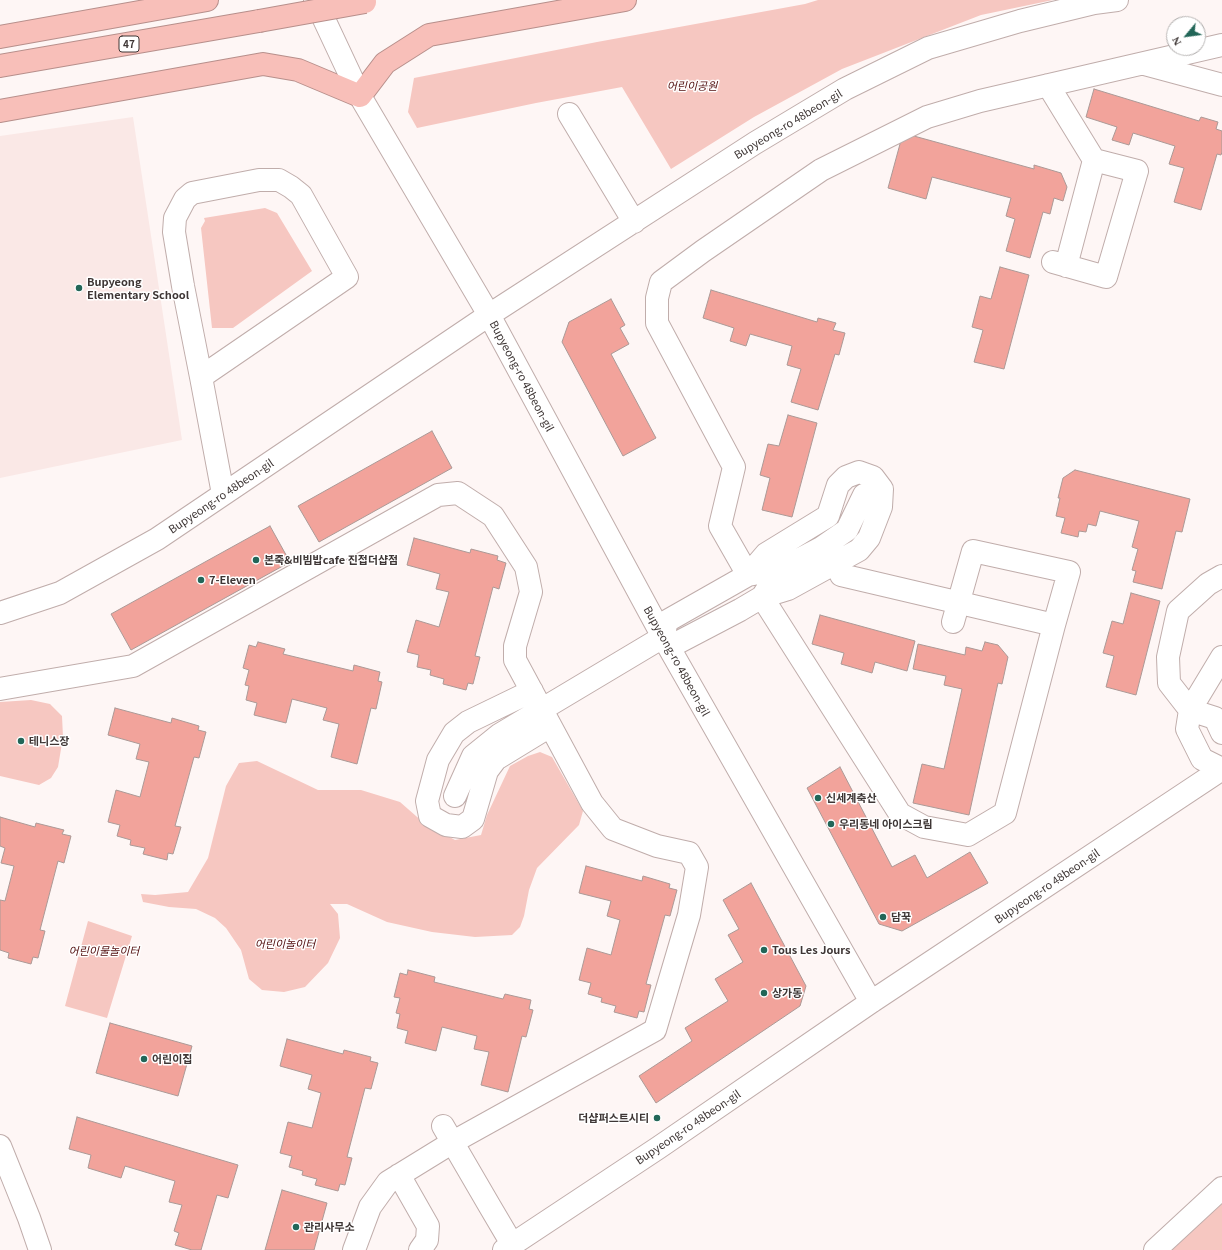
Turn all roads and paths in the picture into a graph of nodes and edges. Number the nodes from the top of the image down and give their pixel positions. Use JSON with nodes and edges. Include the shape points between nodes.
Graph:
{"nodes":[{"id":1,"x":207,"y":0,"type":"edge"},
{"id":2,"x":315,"y":0,"type":"edge"},
{"id":3,"x":625,"y":0,"type":"edge"},
{"id":4,"x":1117,"y":0,"type":"edge"},
{"id":5,"x":371,"y":1,"type":"edge"},
{"id":6,"x":0,"y":37,"type":"edge"},
{"id":7,"x":1222,"y":45,"type":"edge"},
{"id":8,"x":1141,"y":64,"type":"junction"},
{"id":9,"x":0,"y":66,"type":"edge"},
{"id":10,"x":1222,"y":84,"type":"edge"},
{"id":11,"x":1048,"y":85,"type":"junction"},
{"id":12,"x":360,"y":96,"type":"junction"},
{"id":13,"x":0,"y":111,"type":"edge"},
{"id":14,"x":569,"y":114,"type":"dead end"},
{"id":15,"x":1094,"y":160,"type":"junction"},
{"id":16,"x":634,"y":222,"type":"junction"},
{"id":17,"x":489,"y":315,"type":"junction"},
{"id":18,"x":201,"y":377,"type":"junction"},
{"id":19,"x":223,"y":494,"type":"junction"},
{"id":20,"x":864,"y":495,"type":"dead end"},
{"id":21,"x":781,"y":570,"type":"junction"},
{"id":22,"x":748,"y":575,"type":"junction"},
{"id":23,"x":841,"y":575,"type":"dead end"},
{"id":24,"x":1222,"y":576,"type":"edge"},
{"id":25,"x":762,"y":597,"type":"junction"},
{"id":26,"x":956,"y":612,"type":"junction"},
{"id":27,"x":0,"y":613,"type":"edge"},
{"id":28,"x":1054,"y":624,"type":"junction"},
{"id":29,"x":663,"y":637,"type":"junction"},
{"id":30,"x":1222,"y":657,"type":"edge"},
{"id":31,"x":0,"y":690,"type":"edge"},
{"id":32,"x":532,"y":691,"type":"junction"},
{"id":33,"x":1190,"y":710,"type":"junction"},
{"id":34,"x":546,"y":718,"type":"junction"},
{"id":35,"x":1222,"y":733,"type":"edge"},
{"id":36,"x":1222,"y":769,"type":"edge"},
{"id":37,"x":455,"y":796,"type":"dead end"},
{"id":38,"x":871,"y":1002,"type":"junction"},
{"id":39,"x":448,"y":1134,"type":"junction"},
{"id":40,"x":0,"y":1146,"type":"edge"},
{"id":41,"x":399,"y":1175,"type":"junction"},
{"id":42,"x":1222,"y":1188,"type":"edge"},
{"id":43,"x":508,"y":1247,"type":"edge"},
{"id":44,"x":40,"y":1250,"type":"edge"},
{"id":45,"x":354,"y":1250,"type":"edge"},
{"id":46,"x":420,"y":1250,"type":"edge"},
{"id":47,"x":1155,"y":1250,"type":"edge"}],
"edges":[{"from":1,"to":6,"type":"highway"},
{"from":2,"to":12,"type":"street","name":"Bupyeong-ro 48beon-gil"},
{"from":3,"to":12,"type":"highway","via":[[429,35],[385,63]]},
{"from":4,"to":16,"type":"street","name":"Bupyeong-ro 48beon-gil","via":[[1020,21],[928,48],[844,89]]},
{"from":5,"to":9,"type":"highway","number":"47","bridge":true},
{"from":7,"to":8,"type":"street"},
{"from":8,"to":10,"type":"street"},
{"from":8,"to":11,"type":"street"},
{"from":11,"to":15,"type":"street"},
{"from":11,"to":22,"type":"street","via":[[927,117],[821,170],[661,282],[657,298],[657,323],[734,467],[720,526]]},
{"from":12,"to":13,"type":"highway","via":[[298,70],[263,64]]},
{"from":12,"to":17,"type":"street","name":"Bupyeong-ro 48beon-gil"},
{"from":14,"to":16,"type":"street"},
{"from":15,"to":15,"type":"street","via":[[1137,171],[1106,277],[1059,264]]},
{"from":16,"to":17,"type":"street","name":"Bupyeong-ro 48beon-gil"},
{"from":17,"to":19,"type":"street","name":"Bupyeong-ro 48beon-gil"},
{"from":17,"to":29,"type":"street","name":"Bupyeong-ro 48beon-gil"},
{"from":18,"to":18,"type":"street","via":[[183,286],[174,218],[185,199],[192,193],[259,180],[279,180],[301,196],[347,277]]},
{"from":18,"to":19,"type":"street"},
{"from":19,"to":27,"type":"street","name":"Bupyeong-ro 48beon-gil","via":[[158,539],[60,592]]},
{"from":20,"to":21,"type":"street","via":[[847,530]]},
{"from":21,"to":22,"type":"street"},
{"from":21,"to":25,"type":"street"},
{"from":22,"to":25,"type":"street","via":[[766,554],[828,516],[838,485],[846,477],[859,472],[873,477],[882,489],[881,507],[869,538],[859,550],[788,589]]},
{"from":22,"to":29,"type":"street","via":[[667,621]]},
{"from":23,"to":26,"type":"street"},
{"from":24,"to":33,"type":"street","via":[[1208,584],[1178,611],[1168,657],[1169,683]]},
{"from":25,"to":28,"type":"street","via":[[900,814],[924,827],[968,835],[1005,813]]},
{"from":25,"to":29,"type":"street","via":[[677,643]]},
{"from":26,"to":28,"type":"street"},
{"from":26,"to":28,"type":"street","via":[[973,551],[1069,572]]},
{"from":29,"to":34,"type":"street"},
{"from":29,"to":38,"type":"street","name":"Bupyeong-ro 48beon-gil"},
{"from":30,"to":33,"type":"street"},
{"from":31,"to":32,"type":"street","via":[[133,666],[438,495],[458,493],[493,516],[526,567],[531,592],[515,646],[515,660]]},
{"from":32,"to":34,"type":"street"},
{"from":32,"to":34,"type":"street","via":[[468,722],[454,732],[438,760],[427,801],[430,816],[446,825],[462,827],[473,819],[487,771],[496,759]]},
{"from":33,"to":35,"type":"street","via":[[1215,718]]},
{"from":33,"to":36,"type":"street","via":[[1187,730],[1202,759]]},
{"from":34,"to":37,"type":"street","via":[[499,734],[473,756]]},
{"from":34,"to":39,"type":"street","via":[[592,803],[613,829],[657,846],[689,853],[697,867],[689,916],[655,1030]]},
{"from":36,"to":38,"type":"street","name":"Bupyeong-ro 48beon-gil"},
{"from":38,"to":43,"type":"street","name":"Bupyeong-ro 48beon-gil"},
{"from":39,"to":41,"type":"street"},
{"from":39,"to":43,"type":"street"},
{"from":40,"to":44,"type":"street"},
{"from":41,"to":45,"type":"street","via":[[388,1182],[370,1206]]},
{"from":41,"to":46,"type":"street","via":[[428,1226],[427,1240]]},
{"from":42,"to":47,"type":"street"}]}
